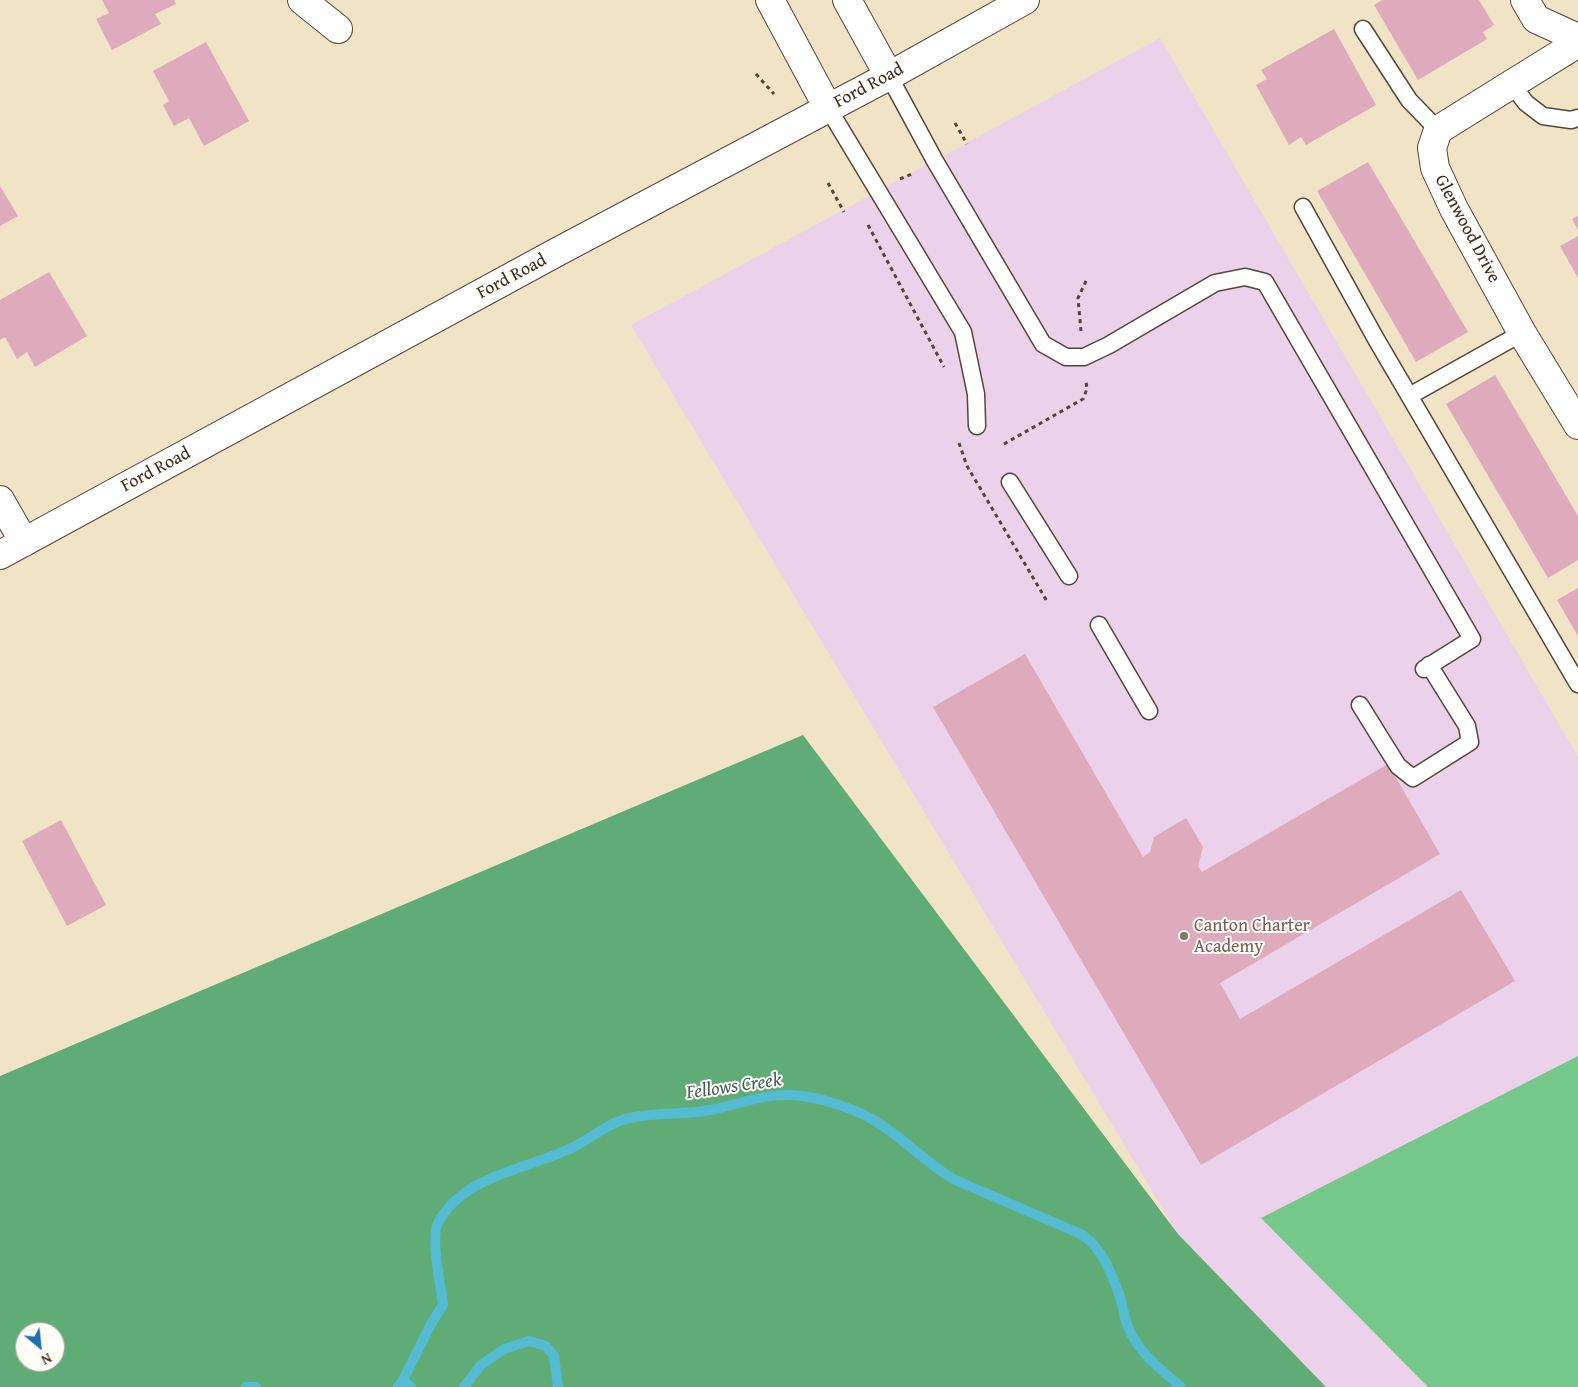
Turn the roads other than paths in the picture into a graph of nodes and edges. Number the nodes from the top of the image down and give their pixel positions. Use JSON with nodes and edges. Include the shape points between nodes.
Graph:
{"nodes":[{"id":1,"x":302,"y":0,"type":"edge"},
{"id":2,"x":770,"y":0,"type":"edge"},
{"id":3,"x":847,"y":0,"type":"edge"},
{"id":4,"x":1025,"y":0,"type":"edge"},
{"id":5,"x":1525,"y":0,"type":"edge"},
{"id":6,"x":338,"y":29,"type":"dead end"},
{"id":7,"x":1363,"y":30,"type":"dead end"},
{"id":8,"x":1578,"y":38,"type":"edge"},
{"id":9,"x":1578,"y":43,"type":"edge"},
{"id":10,"x":889,"y":76,"type":"junction"},
{"id":11,"x":1512,"y":86,"type":"junction"},
{"id":12,"x":828,"y":108,"type":"junction"},
{"id":13,"x":1578,"y":118,"type":"edge"},
{"id":14,"x":1438,"y":130,"type":"junction"},
{"id":15,"x":1303,"y":207,"type":"dead end"},
{"id":16,"x":1522,"y":333,"type":"junction"},
{"id":17,"x":1411,"y":396,"type":"junction"},
{"id":18,"x":1578,"y":425,"type":"edge"},
{"id":19,"x":976,"y":426,"type":"dead end"},
{"id":20,"x":1010,"y":482,"type":"dead end"},
{"id":21,"x":0,"y":500,"type":"edge"},
{"id":22,"x":24,"y":542,"type":"junction"},
{"id":23,"x":0,"y":555,"type":"edge"},
{"id":24,"x":1069,"y":576,"type":"dead end"},
{"id":25,"x":1099,"y":625,"type":"dead end"},
{"id":26,"x":1578,"y":684,"type":"edge"},
{"id":27,"x":1360,"y":705,"type":"dead end"},
{"id":28,"x":1150,"y":711,"type":"dead end"}],
"edges":[{"from":1,"to":6,"type":"main road"},
{"from":2,"to":12,"type":"main road"},
{"from":3,"to":10,"type":"main road"},
{"from":4,"to":10,"type":"main road","name":"Ford Road"},
{"from":5,"to":8,"type":"main road","via":[[1536,19]]},
{"from":7,"to":14,"type":"lane","via":[[1410,100]]},
{"from":9,"to":11,"type":"main road"},
{"from":10,"to":12,"type":"main road","name":"Ford Road"},
{"from":10,"to":27,"type":"lane","via":[[935,161],[1044,344],[1066,357],[1084,357],[1109,345],[1215,283],[1245,277],[1265,282],[1472,639],[1426,667],[1467,726],[1470,742],[1412,778],[1398,766]]},
{"from":11,"to":13,"type":"lane","via":[[1543,116]]},
{"from":11,"to":14,"type":"main road"},
{"from":12,"to":19,"type":"lane","via":[[962,332],[976,394]]},
{"from":12,"to":22,"type":"main road","name":"Ford Road"},
{"from":14,"to":16,"type":"main road","name":"Glenwood Drive","via":[[1432,148],[1435,168]]},
{"from":15,"to":17,"type":"lane"},
{"from":16,"to":17,"type":"lane"},
{"from":16,"to":18,"type":"main road","name":"Glenwood Drive"},
{"from":17,"to":26,"type":"lane"},
{"from":20,"to":24,"type":"lane"},
{"from":21,"to":22,"type":"main road"},
{"from":22,"to":23,"type":"main road","name":"Ford Road"},
{"from":25,"to":28,"type":"lane"}]}
